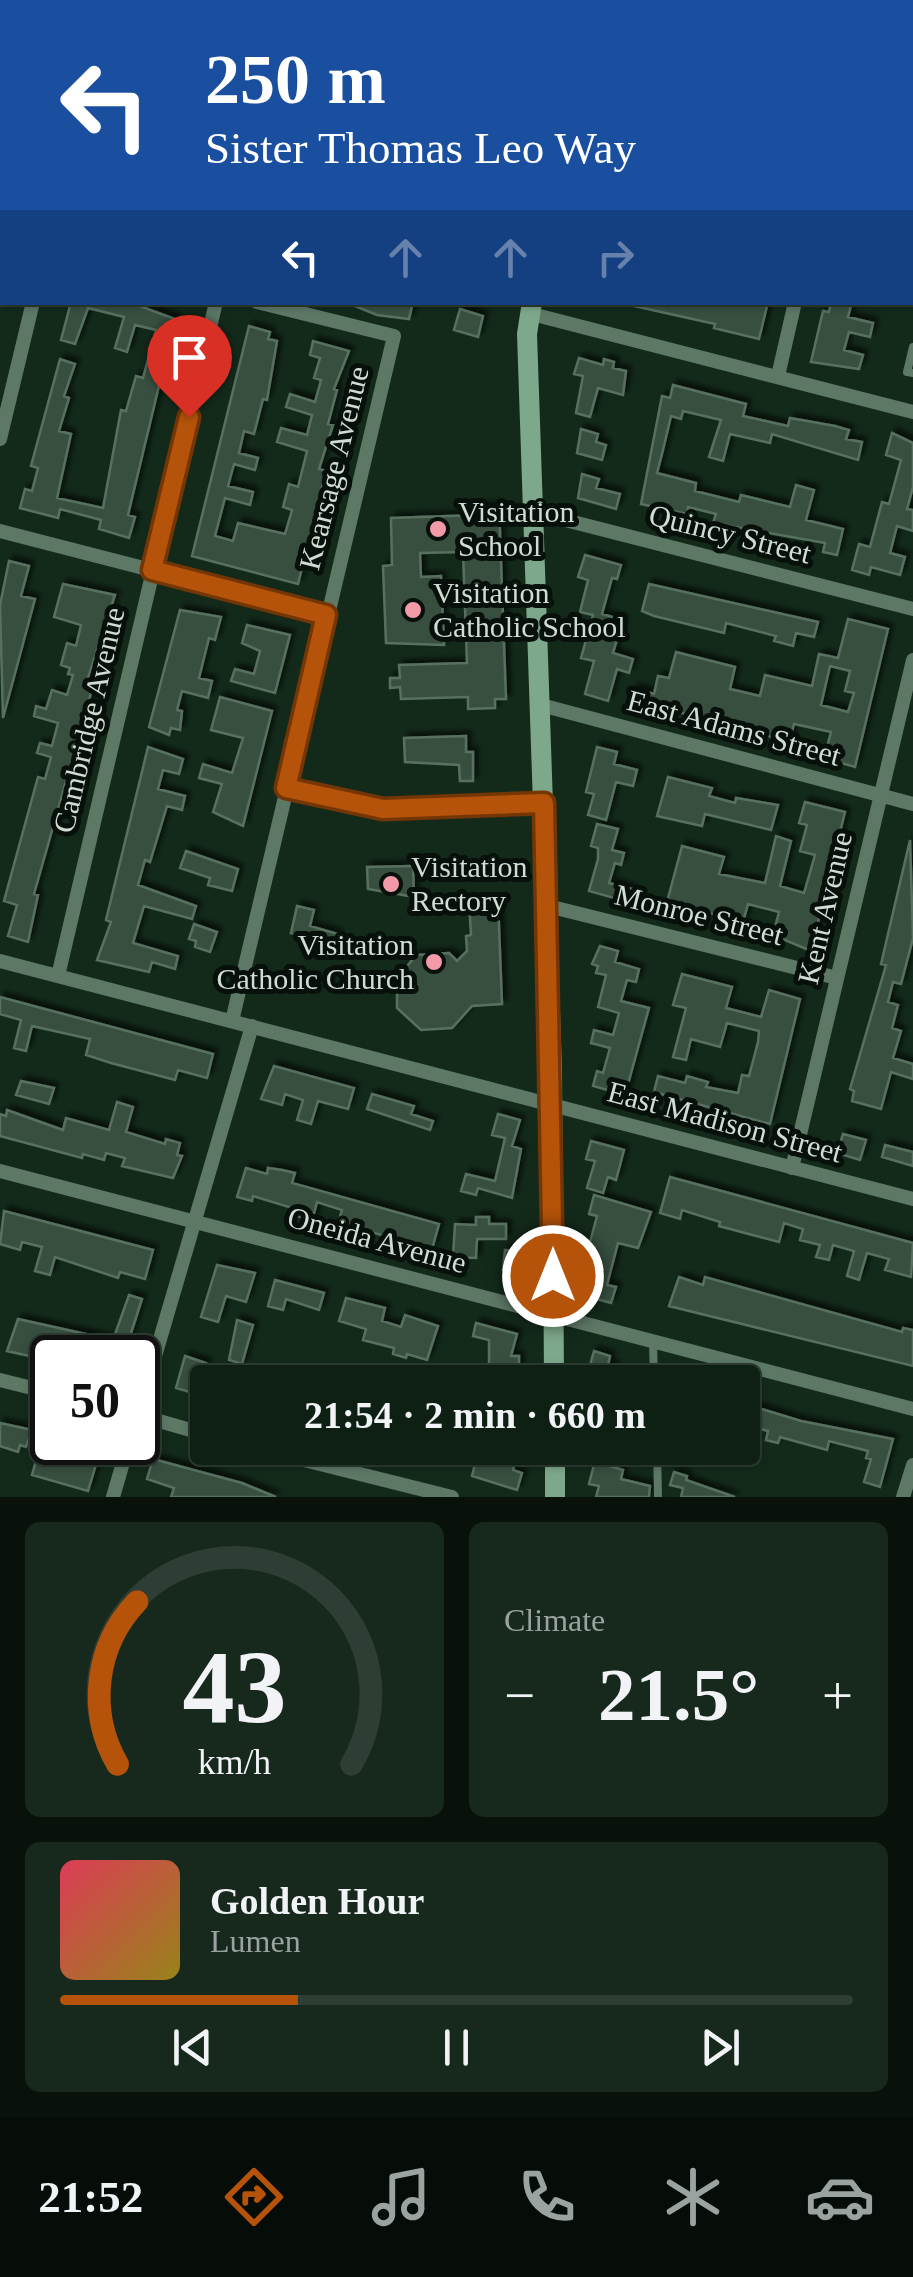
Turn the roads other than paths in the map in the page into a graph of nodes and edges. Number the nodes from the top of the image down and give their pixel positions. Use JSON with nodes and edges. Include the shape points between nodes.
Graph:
{"nodes":[{"id":1,"x":32,"y":305,"type":"edge"},
{"id":2,"x":215,"y":305,"type":"edge"},
{"id":3,"x":278,"y":305,"type":"edge"},
{"id":4,"x":794,"y":305,"type":"edge"},
{"id":5,"x":314,"y":310,"type":"edge"},
{"id":6,"x":528,"y":313,"type":"edge"},
{"id":7,"x":913,"y":346,"type":"edge"},
{"id":8,"x":913,"y":373,"type":"edge"},
{"id":9,"x":778,"y":376,"type":"junction"},
{"id":10,"x":913,"y":412,"type":"edge"},
{"id":11,"x":0,"y":440,"type":"edge"},
{"id":12,"x":534,"y":512,"type":"junction"},
{"id":13,"x":0,"y":530,"type":"edge"},
{"id":14,"x":152,"y":570,"type":"junction"},
{"id":15,"x":913,"y":609,"type":"edge"},
{"id":16,"x":326,"y":615,"type":"junction"},
{"id":17,"x":913,"y":660,"type":"edge"},
{"id":18,"x":541,"y":705,"type":"junction"},
{"id":19,"x":286,"y":788,"type":"junction"},
{"id":20,"x":880,"y":796,"type":"junction"},
{"id":21,"x":544,"y":803,"type":"junction"},
{"id":22,"x":913,"y":804,"type":"edge"},
{"id":23,"x":548,"y":906,"type":"junction"},
{"id":24,"x":0,"y":960,"type":"edge"},
{"id":25,"x":58,"y":976,"type":"junction"},
{"id":26,"x":837,"y":978,"type":"junction"},
{"id":27,"x":232,"y":1021,"type":"junction"},
{"id":28,"x":252,"y":1026,"type":"junction"},
{"id":29,"x":552,"y":1105,"type":"junction"},
{"id":30,"x":792,"y":1168,"type":"junction"},
{"id":31,"x":0,"y":1171,"type":"edge"},
{"id":32,"x":913,"y":1200,"type":"edge"},
{"id":33,"x":194,"y":1220,"type":"junction"},
{"id":34,"x":554,"y":1315,"type":"junction"},
{"id":35,"x":160,"y":1338,"type":"edge"},
{"id":36,"x":652,"y":1341,"type":"junction"},
{"id":37,"x":554,"y":1365,"type":"edge"},
{"id":38,"x":653,"y":1365,"type":"edge"},
{"id":39,"x":0,"y":1380,"type":"edge"},
{"id":40,"x":30,"y":1388,"type":"edge"},
{"id":41,"x":913,"y":1409,"type":"edge"},
{"id":42,"x":160,"y":1421,"type":"edge"},
{"id":43,"x":190,"y":1430,"type":"edge"},
{"id":44,"x":122,"y":1465,"type":"edge"},
{"id":45,"x":323,"y":1465,"type":"edge"},
{"id":46,"x":555,"y":1465,"type":"edge"},
{"id":47,"x":657,"y":1465,"type":"edge"},
{"id":48,"x":913,"y":1465,"type":"edge"},
{"id":49,"x":113,"y":1497,"type":"edge"},
{"id":50,"x":450,"y":1497,"type":"edge"},
{"id":51,"x":555,"y":1497,"type":"edge"},
{"id":52,"x":658,"y":1497,"type":"edge"},
{"id":53,"x":904,"y":1497,"type":"edge"}],
"edges":[{"from":1,"to":11,"type":"street"},
{"from":2,"to":14,"type":"street","name":"Cambridge Avenue"},
{"from":3,"to":5,"type":"street"},
{"from":4,"to":9,"type":"street"},
{"from":5,"to":16,"type":"street","name":"Kearsage Avenue","via":[[394,336]]},
{"from":6,"to":9,"type":"street"},
{"from":6,"to":12,"type":"main road"},
{"from":7,"to":8,"type":"lane","via":[[907,372]]},
{"from":9,"to":10,"type":"street"},
{"from":12,"to":15,"type":"street","name":"Quincy Street"},
{"from":12,"to":18,"type":"main road"},
{"from":13,"to":14,"type":"street"},
{"from":14,"to":16,"type":"street"},
{"from":14,"to":25,"type":"street","name":"Cambridge Avenue"},
{"from":16,"to":19,"type":"street","name":"Kearsage Avenue"},
{"from":17,"to":20,"type":"street","name":"Kent Avenue"},
{"from":18,"to":20,"type":"street","name":"East Adams Street"},
{"from":18,"to":21,"type":"main road"},
{"from":19,"to":21,"type":"lane","via":[[383,809]]},
{"from":19,"to":27,"type":"street","name":"Kearsage Avenue"},
{"from":20,"to":22,"type":"street","name":"East Adams Street"},
{"from":20,"to":26,"type":"street","name":"Kent Avenue"},
{"from":21,"to":23,"type":"main road"},
{"from":23,"to":26,"type":"street","name":"Monroe Street"},
{"from":23,"to":29,"type":"main road"},
{"from":24,"to":25,"type":"street","name":"East Madison Street"},
{"from":25,"to":27,"type":"street","name":"East Madison Street"},
{"from":26,"to":30,"type":"street","name":"Kent Avenue"},
{"from":27,"to":28,"type":"street","name":"East Madison Street"},
{"from":28,"to":29,"type":"street","name":"East Madison Street"},
{"from":28,"to":33,"type":"street"},
{"from":29,"to":30,"type":"street","name":"East Madison Street"},
{"from":29,"to":34,"type":"main road"},
{"from":30,"to":32,"type":"street","name":"East Madison Street"},
{"from":31,"to":33,"type":"street","name":"Oneida Avenue"},
{"from":33,"to":34,"type":"street","name":"Oneida Avenue"},
{"from":33,"to":35,"type":"street"},
{"from":34,"to":36,"type":"street","name":"Oneida Avenue"},
{"from":34,"to":37,"type":"main road"},
{"from":36,"to":38,"type":"lane"},
{"from":36,"to":41,"type":"street","name":"Oneida Avenue"},
{"from":39,"to":40,"type":"street"},
{"from":42,"to":43,"type":"street"},
{"from":44,"to":49,"type":"street"},
{"from":45,"to":50,"type":"street"},
{"from":46,"to":51,"type":"main road"},
{"from":47,"to":52,"type":"lane"},
{"from":48,"to":53,"type":"street"}]}
